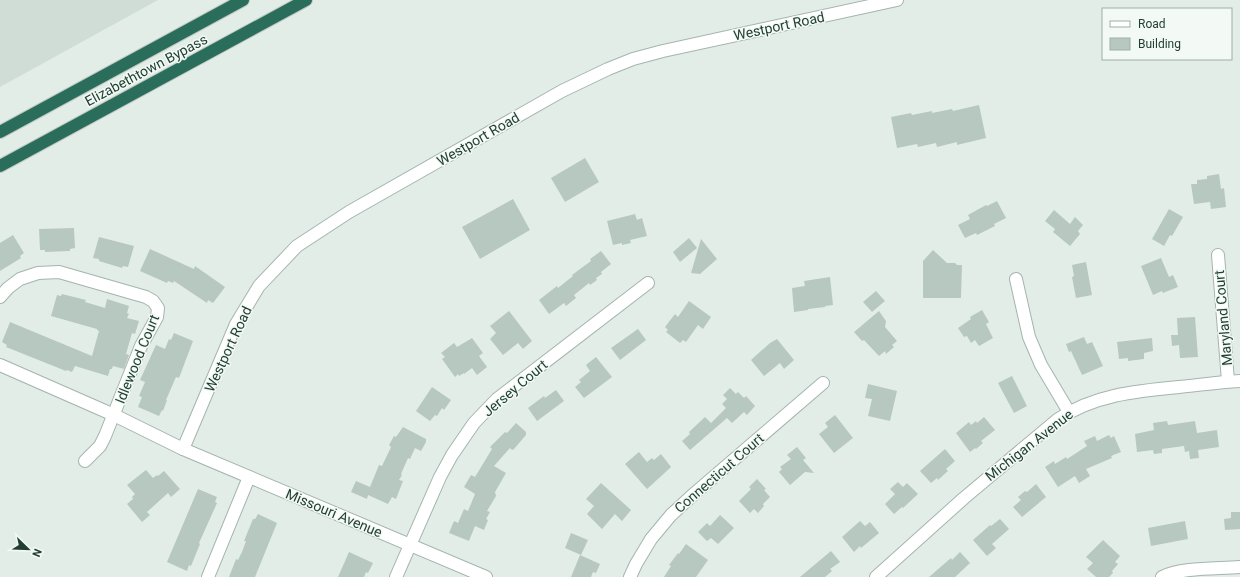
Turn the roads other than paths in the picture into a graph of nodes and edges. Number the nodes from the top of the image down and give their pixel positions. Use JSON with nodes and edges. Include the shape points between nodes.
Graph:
{"nodes":[{"id":1,"x":243,"y":0,"type":"edge"},
{"id":2,"x":306,"y":0,"type":"edge"},
{"id":3,"x":897,"y":0,"type":"edge"},
{"id":4,"x":0,"y":132,"type":"edge"},
{"id":5,"x":0,"y":166,"type":"edge"},
{"id":6,"x":1218,"y":255,"type":"dead end"},
{"id":7,"x":1016,"y":279,"type":"dead end"},
{"id":8,"x":648,"y":284,"type":"dead end"},
{"id":9,"x":0,"y":298,"type":"edge"},
{"id":10,"x":0,"y":365,"type":"edge"},
{"id":11,"x":1234,"y":381,"type":"edge"},
{"id":12,"x":823,"y":383,"type":"dead end"},
{"id":13,"x":1069,"y":412,"type":"junction"},
{"id":14,"x":114,"y":415,"type":"junction"},
{"id":15,"x":183,"y":449,"type":"junction"},
{"id":16,"x":85,"y":461,"type":"dead end"},
{"id":17,"x":249,"y":477,"type":"junction"},
{"id":18,"x":410,"y":546,"type":"junction"},
{"id":19,"x":1240,"y":568,"type":"edge"},
{"id":20,"x":208,"y":577,"type":"edge"},
{"id":21,"x":396,"y":577,"type":"edge"},
{"id":22,"x":486,"y":577,"type":"edge"},
{"id":23,"x":630,"y":577,"type":"edge"},
{"id":24,"x":876,"y":577,"type":"edge"},
{"id":25,"x":1162,"y":577,"type":"edge"}],
"edges":[{"from":1,"to":4,"type":"highway","name":"Elizabethtown Bypass"},
{"from":2,"to":5,"type":"highway","name":"Elizabethtown Bypass"},
{"from":3,"to":15,"type":"street","name":"Westport Road","via":[[633,59],[562,91],[350,212],[297,246],[259,286],[236,324]]},
{"from":6,"to":11,"type":"street","name":"Maryland Court"},
{"from":7,"to":13,"type":"street","via":[[1029,337],[1041,365]]},
{"from":8,"to":18,"type":"street","name":"Jersey Court","via":[[497,399],[474,423],[440,478]]},
{"from":9,"to":14,"type":"street","name":"Idlewood Court","via":[[20,279],[38,273],[59,272],[153,301],[158,308],[157,317],[141,346]]},
{"from":10,"to":14,"type":"street","name":"Idlewood Court"},
{"from":11,"to":13,"type":"street","name":"Michigan Avenue","via":[[1113,396]]},
{"from":12,"to":23,"type":"street","name":"Connecticut Court","via":[[671,515],[651,539]]},
{"from":13,"to":24,"type":"street","name":"Michigan Avenue","via":[[970,493]]},
{"from":14,"to":15,"type":"street","name":"Idlewood Court"},
{"from":14,"to":16,"type":"street","via":[[100,446]]},
{"from":15,"to":17,"type":"street","name":"Missouri Avenue"},
{"from":17,"to":18,"type":"street","name":"Missouri Avenue"},
{"from":17,"to":20,"type":"street"},
{"from":18,"to":21,"type":"street","name":"Jersey Court"},
{"from":18,"to":22,"type":"street","name":"Missouri Avenue"},
{"from":19,"to":25,"type":"street","via":[[1191,570]]}]}
